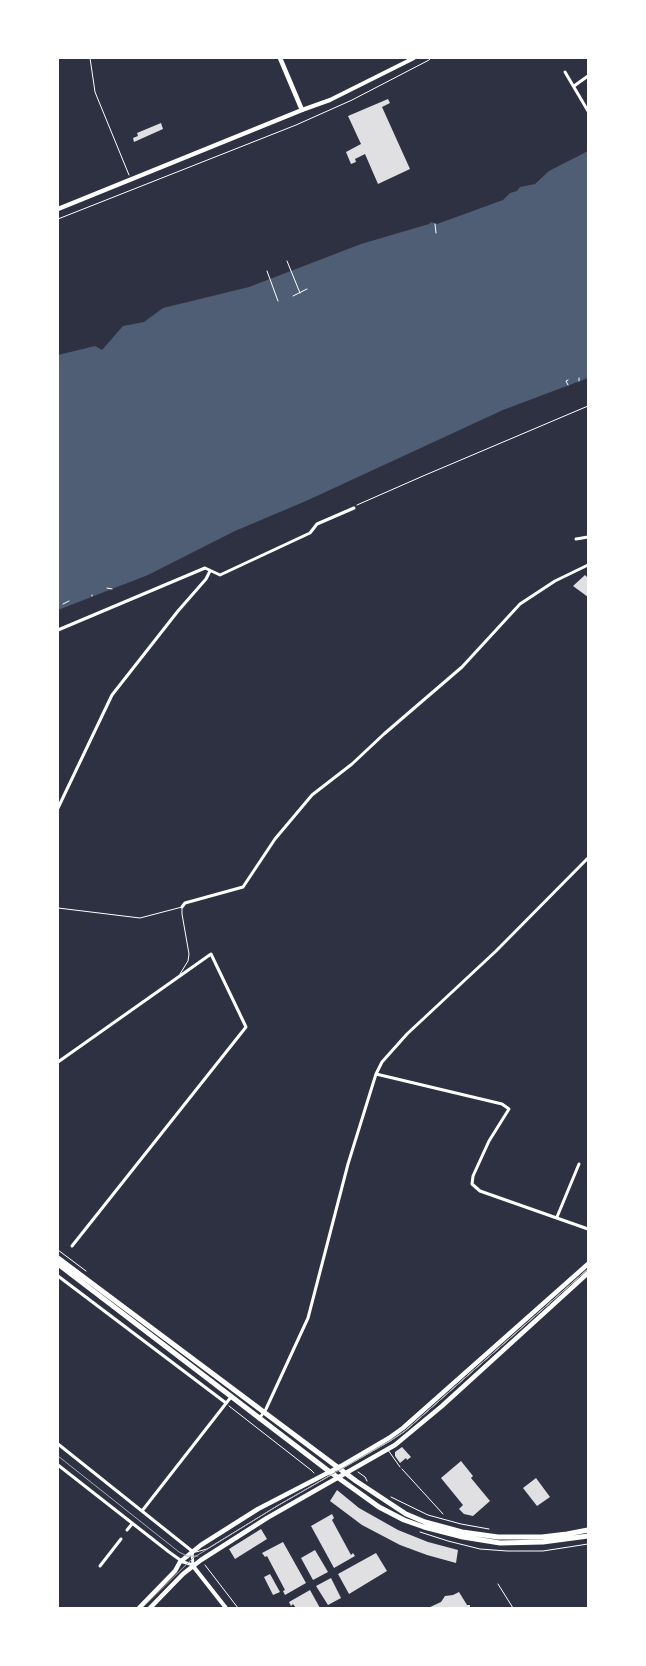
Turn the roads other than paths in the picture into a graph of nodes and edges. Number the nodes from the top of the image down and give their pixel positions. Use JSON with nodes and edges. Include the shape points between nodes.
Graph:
{"nodes":[{"id":1,"x":280,"y":58,"type":"edge"},
{"id":2,"x":414,"y":58,"type":"edge"},
{"id":3,"x":565,"y":72,"type":"dead end"},
{"id":4,"x":588,"y":76,"type":"edge"},
{"id":5,"x":574,"y":86,"type":"junction"},
{"id":6,"x":302,"y":110,"type":"junction"},
{"id":7,"x":588,"y":111,"type":"edge"},
{"id":8,"x":58,"y":209,"type":"edge"},
{"id":9,"x":354,"y":508,"type":"road end"},
{"id":10,"x":588,"y":537,"type":"edge"},
{"id":11,"x":576,"y":539,"type":"dead end"},
{"id":12,"x":588,"y":566,"type":"edge"},
{"id":13,"x":210,"y":571,"type":"junction"},
{"id":14,"x":58,"y":630,"type":"edge"},
{"id":15,"x":58,"y":808,"type":"edge"},
{"id":16,"x":588,"y":858,"type":"edge"},
{"id":17,"x":182,"y":907,"type":"junction"},
{"id":18,"x":58,"y":908,"type":"edge"},
{"id":19,"x":178,"y":977,"type":"junction"},
{"id":20,"x":58,"y":1062,"type":"edge"},
{"id":21,"x":376,"y":1074,"type":"junction"},
{"id":22,"x":579,"y":1164,"type":"dead end"},
{"id":23,"x":557,"y":1217,"type":"junction"},
{"id":24,"x":588,"y":1229,"type":"edge"},
{"id":25,"x":72,"y":1246,"type":"dead end"},
{"id":26,"x":58,"y":1258,"type":"edge"},
{"id":27,"x":58,"y":1264,"type":"edge"},
{"id":28,"x":588,"y":1264,"type":"edge"},
{"id":29,"x":588,"y":1269,"type":"edge"},
{"id":30,"x":588,"y":1273,"type":"edge"},
{"id":31,"x":58,"y":1276,"type":"edge"},
{"id":32,"x":235,"y":1392,"type":"junction"},
{"id":33,"x":231,"y":1397,"type":"junction"},
{"id":34,"x":226,"y":1403,"type":"junction"},
{"id":35,"x":263,"y":1414,"type":"junction"},
{"id":36,"x":259,"y":1419,"type":"junction"},
{"id":37,"x":58,"y":1444,"type":"edge"},
{"id":38,"x":388,"y":1450,"type":"junction"},
{"id":39,"x":58,"y":1465,"type":"edge"},
{"id":40,"x":400,"y":1467,"type":"road end"},
{"id":41,"x":341,"y":1470,"type":"junction"},
{"id":42,"x":331,"y":1473,"type":"junction"},
{"id":43,"x":338,"y":1478,"type":"junction"},
{"id":44,"x":142,"y":1511,"type":"junction"},
{"id":45,"x":132,"y":1524,"type":"junction"},
{"id":46,"x":127,"y":1530,"type":"dead end"},
{"id":47,"x":588,"y":1530,"type":"edge"},
{"id":48,"x":588,"y":1536,"type":"edge"},
{"id":49,"x":121,"y":1539,"type":"dead end"},
{"id":50,"x":192,"y":1551,"type":"junction"},
{"id":51,"x":182,"y":1561,"type":"junction"},
{"id":52,"x":100,"y":1566,"type":"dead end"},
{"id":53,"x":194,"y":1566,"type":"junction"},
{"id":54,"x":139,"y":1608,"type":"edge"},
{"id":55,"x":150,"y":1608,"type":"edge"},
{"id":56,"x":226,"y":1608,"type":"edge"}],
"edges":[{"from":1,"to":6,"type":"main road"},
{"from":2,"to":6,"type":"street","via":[[330,100]]},
{"from":3,"to":5,"type":"street"},
{"from":4,"to":5,"type":"street"},
{"from":5,"to":7,"type":"street"},
{"from":6,"to":8,"type":"main road"},
{"from":9,"to":13,"type":"street","via":[[318,524],[310,533],[220,575]]},
{"from":10,"to":11,"type":"street"},
{"from":12,"to":17,"type":"street","via":[[556,581],[520,604],[462,667],[312,795],[275,839],[243,887],[185,903]]},
{"from":13,"to":14,"type":"street","via":[[205,568]]},
{"from":13,"to":15,"type":"street","via":[[112,695]]},
{"from":16,"to":21,"type":"street","via":[[398,1043]]},
{"from":17,"to":18,"type":"lane","via":[[140,918]]},
{"from":17,"to":19,"type":"lane","via":[[189,954]]},
{"from":19,"to":20,"type":"street"},
{"from":19,"to":25,"type":"street","via":[[211,954],[246,1027]]},
{"from":21,"to":23,"type":"street","via":[[502,1104],[509,1109],[489,1141],[472,1184],[480,1191]]},
{"from":21,"to":35,"type":"street","via":[[348,1164],[308,1318]]},
{"from":22,"to":23,"type":"street"},
{"from":23,"to":24,"type":"street"},
{"from":26,"to":32,"type":"main road"},
{"from":27,"to":33,"type":"main road"},
{"from":28,"to":41,"type":"main road","via":[[403,1428]]},
{"from":29,"to":41,"type":"lane","via":[[405,1431]]},
{"from":30,"to":38,"type":"main road","via":[[427,1420]]},
{"from":31,"to":34,"type":"street"},
{"from":32,"to":33,"type":"street"},
{"from":32,"to":35,"type":"main road"},
{"from":33,"to":34,"type":"street"},
{"from":33,"to":36,"type":"main road"},
{"from":34,"to":44,"type":"street"},
{"from":35,"to":36,"type":"street"},
{"from":35,"to":41,"type":"main road"},
{"from":36,"to":42,"type":"main road"},
{"from":37,"to":44,"type":"street"},
{"from":38,"to":40,"type":"lane"},
{"from":38,"to":41,"type":"main road"},
{"from":39,"to":45,"type":"street"},
{"from":41,"to":42,"type":"main road"},
{"from":41,"to":43,"type":"main road"},
{"from":41,"to":47,"type":"main road","via":[[406,1514],[462,1532],[498,1537],[542,1537]]},
{"from":42,"to":43,"type":"main road"},
{"from":42,"to":50,"type":"main road","via":[[258,1509]]},
{"from":43,"to":48,"type":"main road","via":[[404,1520],[463,1537],[522,1543]]},
{"from":43,"to":53,"type":"main road"},
{"from":44,"to":50,"type":"street"},
{"from":45,"to":46,"type":"street"},
{"from":45,"to":51,"type":"street"},
{"from":49,"to":52,"type":"street"},
{"from":50,"to":51,"type":"main road"},
{"from":50,"to":53,"type":"street"},
{"from":51,"to":53,"type":"street"},
{"from":51,"to":54,"type":"main road"},
{"from":53,"to":55,"type":"main road"},
{"from":53,"to":56,"type":"street"}]}
